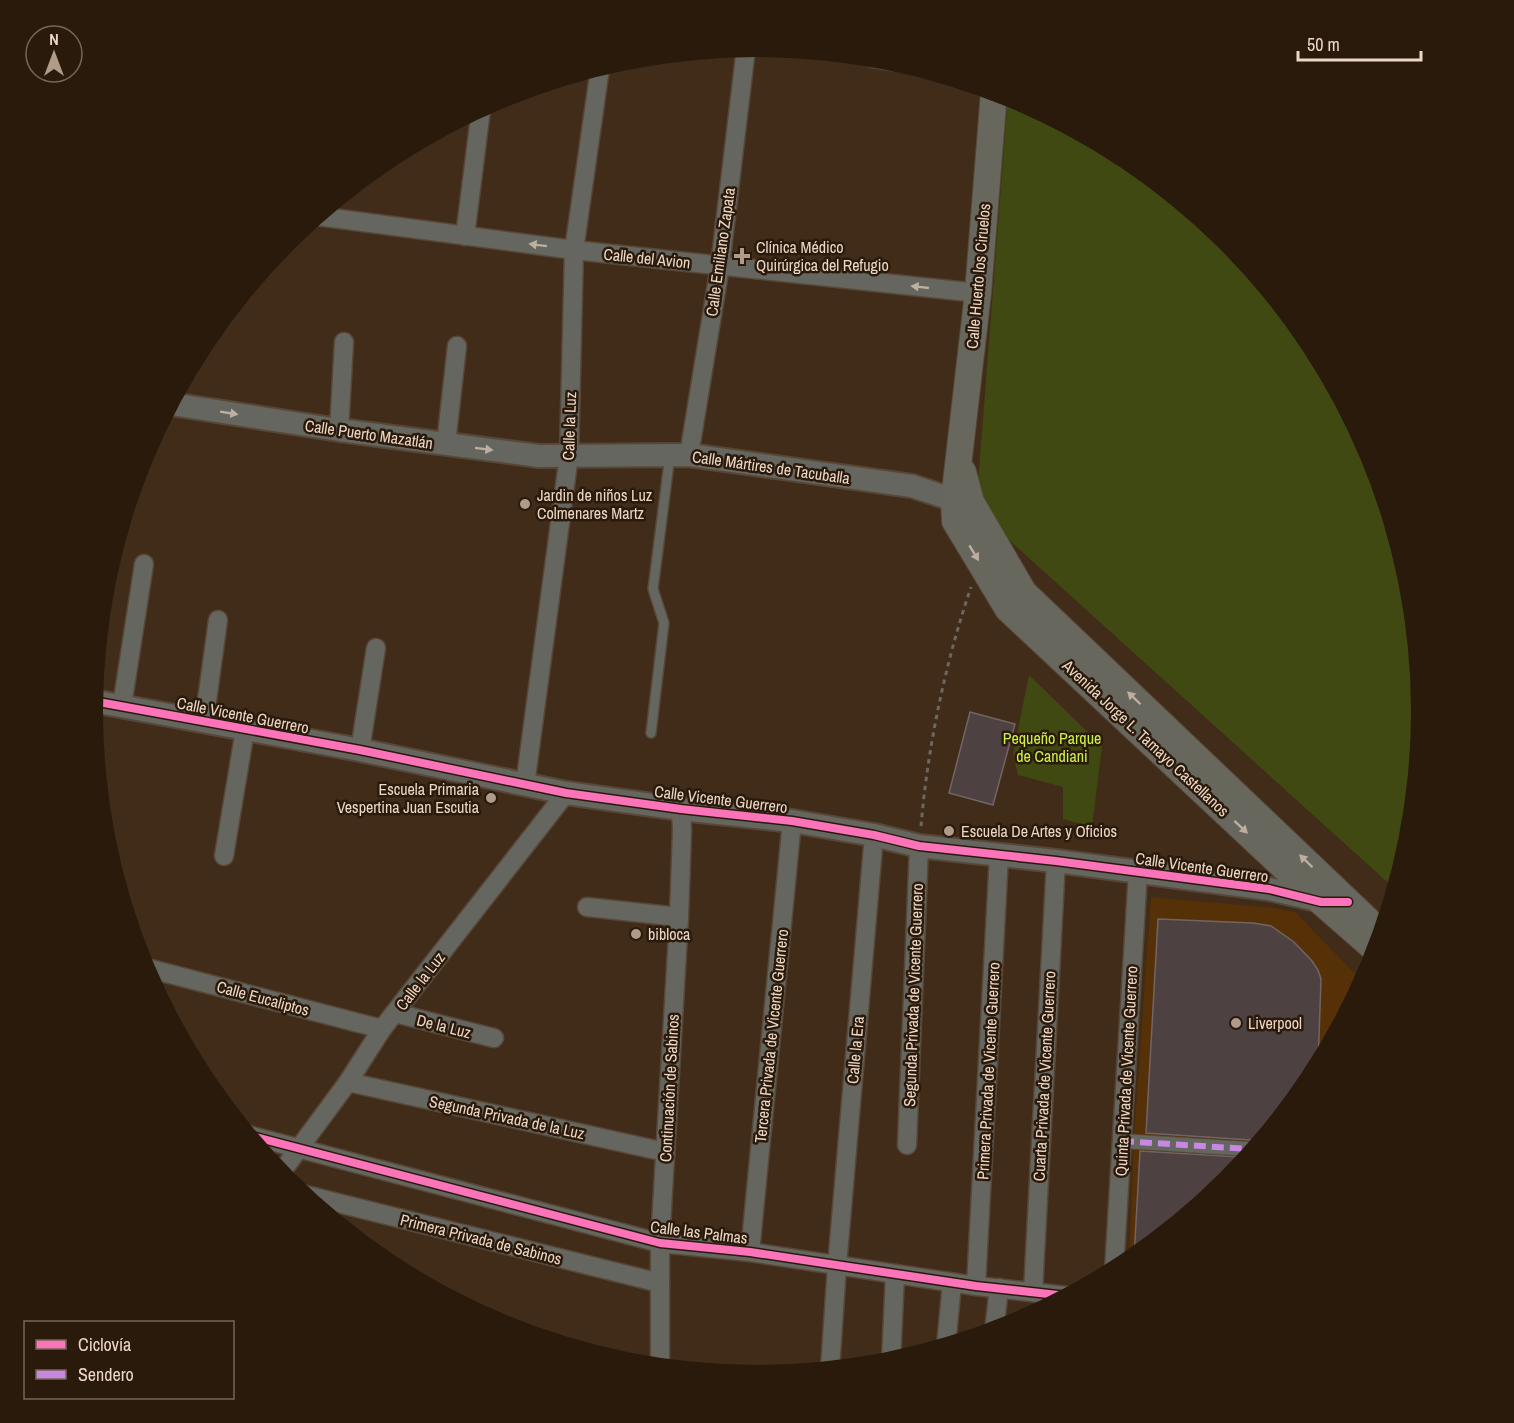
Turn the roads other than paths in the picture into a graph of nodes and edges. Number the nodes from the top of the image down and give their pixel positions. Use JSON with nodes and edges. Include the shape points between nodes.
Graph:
{"nodes":[{"id":1,"x":745,"y":57,"type":"edge"},
{"id":2,"x":599,"y":77,"type":"edge"},
{"id":3,"x":993,"y":102,"type":"edge"},
{"id":4,"x":480,"y":119,"type":"edge"},
{"id":5,"x":327,"y":217,"type":"edge"},
{"id":6,"x":465,"y":236,"type":"junction"},
{"id":7,"x":574,"y":249,"type":"junction"},
{"id":8,"x":720,"y":266,"type":"junction"},
{"id":9,"x":978,"y":293,"type":"junction"},
{"id":10,"x":344,"y":342,"type":"dead end"},
{"id":11,"x":457,"y":346,"type":"dead end"},
{"id":12,"x":179,"y":405,"type":"edge"},
{"id":13,"x":339,"y":430,"type":"junction"},
{"id":14,"x":446,"y":444,"type":"junction"},
{"id":15,"x":569,"y":455,"type":"junction"},
{"id":16,"x":680,"y":455,"type":"junction"},
{"id":17,"x":962,"y":501,"type":"junction"},
{"id":18,"x":144,"y":564,"type":"dead end"},
{"id":19,"x":218,"y":620,"type":"dead end"},
{"id":20,"x":376,"y":648,"type":"dead end"},
{"id":21,"x":103,"y":702,"type":"edge"},
{"id":22,"x":122,"y":706,"type":"junction"},
{"id":23,"x":204,"y":722,"type":"junction"},
{"id":24,"x":1151,"y":729,"type":"junction"},
{"id":25,"x":245,"y":730,"type":"junction"},
{"id":26,"x":651,"y":733,"type":"dead end"},
{"id":27,"x":360,"y":750,"type":"junction"},
{"id":28,"x":525,"y":785,"type":"junction"},
{"id":29,"x":566,"y":793,"type":"junction"},
{"id":30,"x":681,"y":809,"type":"junction"},
{"id":31,"x":792,"y":820,"type":"junction"},
{"id":32,"x":874,"y":835,"type":"junction"},
{"id":33,"x":919,"y":846,"type":"junction"},
{"id":34,"x":999,"y":855,"type":"junction"},
{"id":35,"x":224,"y":856,"type":"dead end"},
{"id":36,"x":1056,"y":861,"type":"junction"},
{"id":37,"x":1138,"y":872,"type":"junction"},
{"id":38,"x":1321,"y":902,"type":"junction"},
{"id":39,"x":1348,"y":902,"type":"junction"},
{"id":40,"x":587,"y":907,"type":"dead end"},
{"id":41,"x":679,"y":917,"type":"junction"},
{"id":42,"x":1375,"y":927,"type":"edge"},
{"id":43,"x":1369,"y":944,"type":"edge"},
{"id":44,"x":156,"y":970,"type":"edge"},
{"id":45,"x":395,"y":1013,"type":"junction"},
{"id":46,"x":382,"y":1029,"type":"junction"},
{"id":47,"x":494,"y":1038,"type":"dead end"},
{"id":48,"x":348,"y":1082,"type":"junction"},
{"id":49,"x":261,"y":1138,"type":"edge"},
{"id":50,"x":1122,"y":1141,"type":"junction"},
{"id":51,"x":907,"y":1145,"type":"dead end"},
{"id":52,"x":300,"y":1147,"type":"junction"},
{"id":53,"x":1244,"y":1149,"type":"edge"},
{"id":54,"x":665,"y":1152,"type":"junction"},
{"id":55,"x":286,"y":1166,"type":"edge"},
{"id":56,"x":319,"y":1198,"type":"edge"},
{"id":57,"x":660,"y":1243,"type":"junction"},
{"id":58,"x":750,"y":1252,"type":"junction"},
{"id":59,"x":1115,"y":1260,"type":"edge"},
{"id":60,"x":837,"y":1266,"type":"junction"},
{"id":61,"x":895,"y":1274,"type":"junction"},
{"id":62,"x":952,"y":1282,"type":"junction"},
{"id":63,"x":660,"y":1283,"type":"junction"},
{"id":64,"x":976,"y":1286,"type":"junction"},
{"id":65,"x":999,"y":1288,"type":"junction"},
{"id":66,"x":1033,"y":1292,"type":"junction"},
{"id":67,"x":1054,"y":1294,"type":"edge"},
{"id":68,"x":995,"y":1320,"type":"edge"},
{"id":69,"x":947,"y":1337,"type":"edge"},
{"id":70,"x":891,"y":1352,"type":"edge"},
{"id":71,"x":660,"y":1358,"type":"edge"},
{"id":72,"x":831,"y":1361,"type":"edge"}],
"edges":[{"from":1,"to":8,"type":"street","name":"Calle Emiliano Zapata"},
{"from":2,"to":7,"type":"street","name":"Calle la Luz"},
{"from":3,"to":9,"type":"main road","name":"Calle Huerto los Ciruelos"},
{"from":4,"to":6,"type":"street"},
{"from":5,"to":6,"type":"street","name":"Calle del Avion"},
{"from":7,"to":6,"type":"street","name":"Calle del Avion","one_way":true},
{"from":7,"to":8,"type":"street","name":"Calle del Avion"},
{"from":7,"to":15,"type":"street","name":"Calle la Luz"},
{"from":9,"to":8,"type":"street","name":"Calle del Avion","one_way":true},
{"from":8,"to":16,"type":"street","name":"Calle Emiliano Zapata"},
{"from":9,"to":17,"type":"main road","name":"Calle Huerto los Ciruelos","via":[[960,460]]},
{"from":10,"to":13,"type":"street"},
{"from":11,"to":14,"type":"street"},
{"from":12,"to":13,"type":"street","name":"Calle Puerto Mazatlán","one_way":true},
{"from":13,"to":14,"type":"street","name":"Calle Puerto Mazatlán"},
{"from":14,"to":15,"type":"street","name":"Calle Puerto Mazatlán","one_way":true,"via":[[539,456]]},
{"from":15,"to":16,"type":"street","name":"Calle Mártires de Tacuballa"},
{"from":15,"to":28,"type":"street","name":"Calle la Luz"},
{"from":16,"to":17,"type":"street","name":"Calle Mártires de Tacuballa","via":[[912,486]]},
{"from":16,"to":26,"type":"lane","via":[[653,589],[664,623]]},
{"from":24,"to":17,"type":"main road","name":"Avenida Jorge L. Tamayo Castellanos","one_way":true,"via":[[1024,593]]},
{"from":17,"to":24,"type":"main road","name":"Avenida Jorge L. Tamayo Castellanos","one_way":true,"via":[[955,521],[1008,609]]},
{"from":18,"to":22,"type":"street"},
{"from":19,"to":23,"type":"street"},
{"from":20,"to":27,"type":"street"},
{"from":21,"to":22,"type":"street","name":"Calle Vicente Guerrero"},
{"from":22,"to":23,"type":"street","name":"Calle Vicente Guerrero"},
{"from":23,"to":25,"type":"street","name":"Calle Vicente Guerrero"},
{"from":24,"to":38,"type":"main road","name":"Avenida Jorge L. Tamayo Castellanos","one_way":true},
{"from":39,"to":24,"type":"main road","name":"Avenida Jorge L. Tamayo Castellanos","one_way":true},
{"from":25,"to":27,"type":"street","name":"Calle Vicente Guerrero"},
{"from":25,"to":35,"type":"street"},
{"from":27,"to":28,"type":"street","name":"Calle Vicente Guerrero"},
{"from":28,"to":29,"type":"street","name":"Calle Vicente Guerrero"},
{"from":29,"to":30,"type":"street","name":"Calle Vicente Guerrero"},
{"from":29,"to":45,"type":"street","name":"Calle la Luz"},
{"from":30,"to":31,"type":"street","name":"Calle Vicente Guerrero"},
{"from":30,"to":41,"type":"street","name":"Continuación de Sabinos"},
{"from":31,"to":32,"type":"street","name":"Calle Vicente Guerrero"},
{"from":31,"to":58,"type":"street","name":"Tercera Privada de Vicente Guerrero"},
{"from":32,"to":33,"type":"street","name":"Calle Vicente Guerrero"},
{"from":32,"to":60,"type":"street","name":"Calle la Era"},
{"from":33,"to":34,"type":"street","name":"Calle Vicente Guerrero"},
{"from":33,"to":51,"type":"street","name":"Segunda Privada de Vicente Guerrero"},
{"from":34,"to":36,"type":"street","name":"Calle Vicente Guerrero"},
{"from":34,"to":64,"type":"street","name":"Primera Privada de Vicente Guerrero"},
{"from":36,"to":37,"type":"street","name":"Calle Vicente Guerrero"},
{"from":36,"to":66,"type":"street","name":"Cuarta Privada de Vicente Guerrero"},
{"from":37,"to":38,"type":"street","name":"Calle Vicente Guerrero","via":[[1269,889]]},
{"from":37,"to":50,"type":"street","name":"Quinta Privada de Vicente Guerrero"},
{"from":38,"to":39,"type":"street","name":"Calle Vicente Guerrero"},
{"from":38,"to":43,"type":"main road","name":"Avenida Jorge L. Tamayo Castellanos"},
{"from":39,"to":42,"type":"main road","name":"Avenida Jorge L. Tamayo Castellanos"},
{"from":40,"to":41,"type":"street"},
{"from":41,"to":54,"type":"street","name":"Continuación de Sabinos"},
{"from":44,"to":46,"type":"street","name":"Calle Eucaliptos"},
{"from":45,"to":46,"type":"street","name":"Calle la Luz"},
{"from":45,"to":47,"type":"street","name":"De la Luz"},
{"from":46,"to":48,"type":"street","name":"Calle la Luz"},
{"from":48,"to":52,"type":"street","name":"Calle la Luz"},
{"from":48,"to":54,"type":"street","name":"Segunda Privada de la Luz"},
{"from":49,"to":52,"type":"street","name":"Calle las Palmas"},
{"from":50,"to":53,"type":"street"},
{"from":50,"to":59,"type":"street","name":"Quinta Privada de Vicente Guerrero"},
{"from":52,"to":55,"type":"street","name":"Calle la Luz"},
{"from":52,"to":57,"type":"street","name":"Calle las Palmas"},
{"from":54,"to":57,"type":"street","name":"Continuación de Sabinos"},
{"from":56,"to":63,"type":"street","name":"Primera Privada de Sabinos"},
{"from":57,"to":58,"type":"street","name":"Calle las Palmas"},
{"from":57,"to":63,"type":"street","name":"Continuación de Sabinos"},
{"from":58,"to":60,"type":"street","name":"Calle las Palmas"},
{"from":60,"to":61,"type":"street","name":"Calle las Palmas"},
{"from":60,"to":72,"type":"street","name":"Calle la Era"},
{"from":61,"to":62,"type":"street","name":"Calle las Palmas"},
{"from":61,"to":70,"type":"street"},
{"from":62,"to":64,"type":"street","name":"Calle las Palmas"},
{"from":62,"to":69,"type":"street"},
{"from":63,"to":71,"type":"street","name":"Continuación de Sabinos"},
{"from":64,"to":65,"type":"street","name":"Calle las Palmas"},
{"from":65,"to":66,"type":"street","name":"Calle las Palmas"},
{"from":65,"to":68,"type":"street"},
{"from":66,"to":67,"type":"street","name":"Calle las Palmas"}]}
